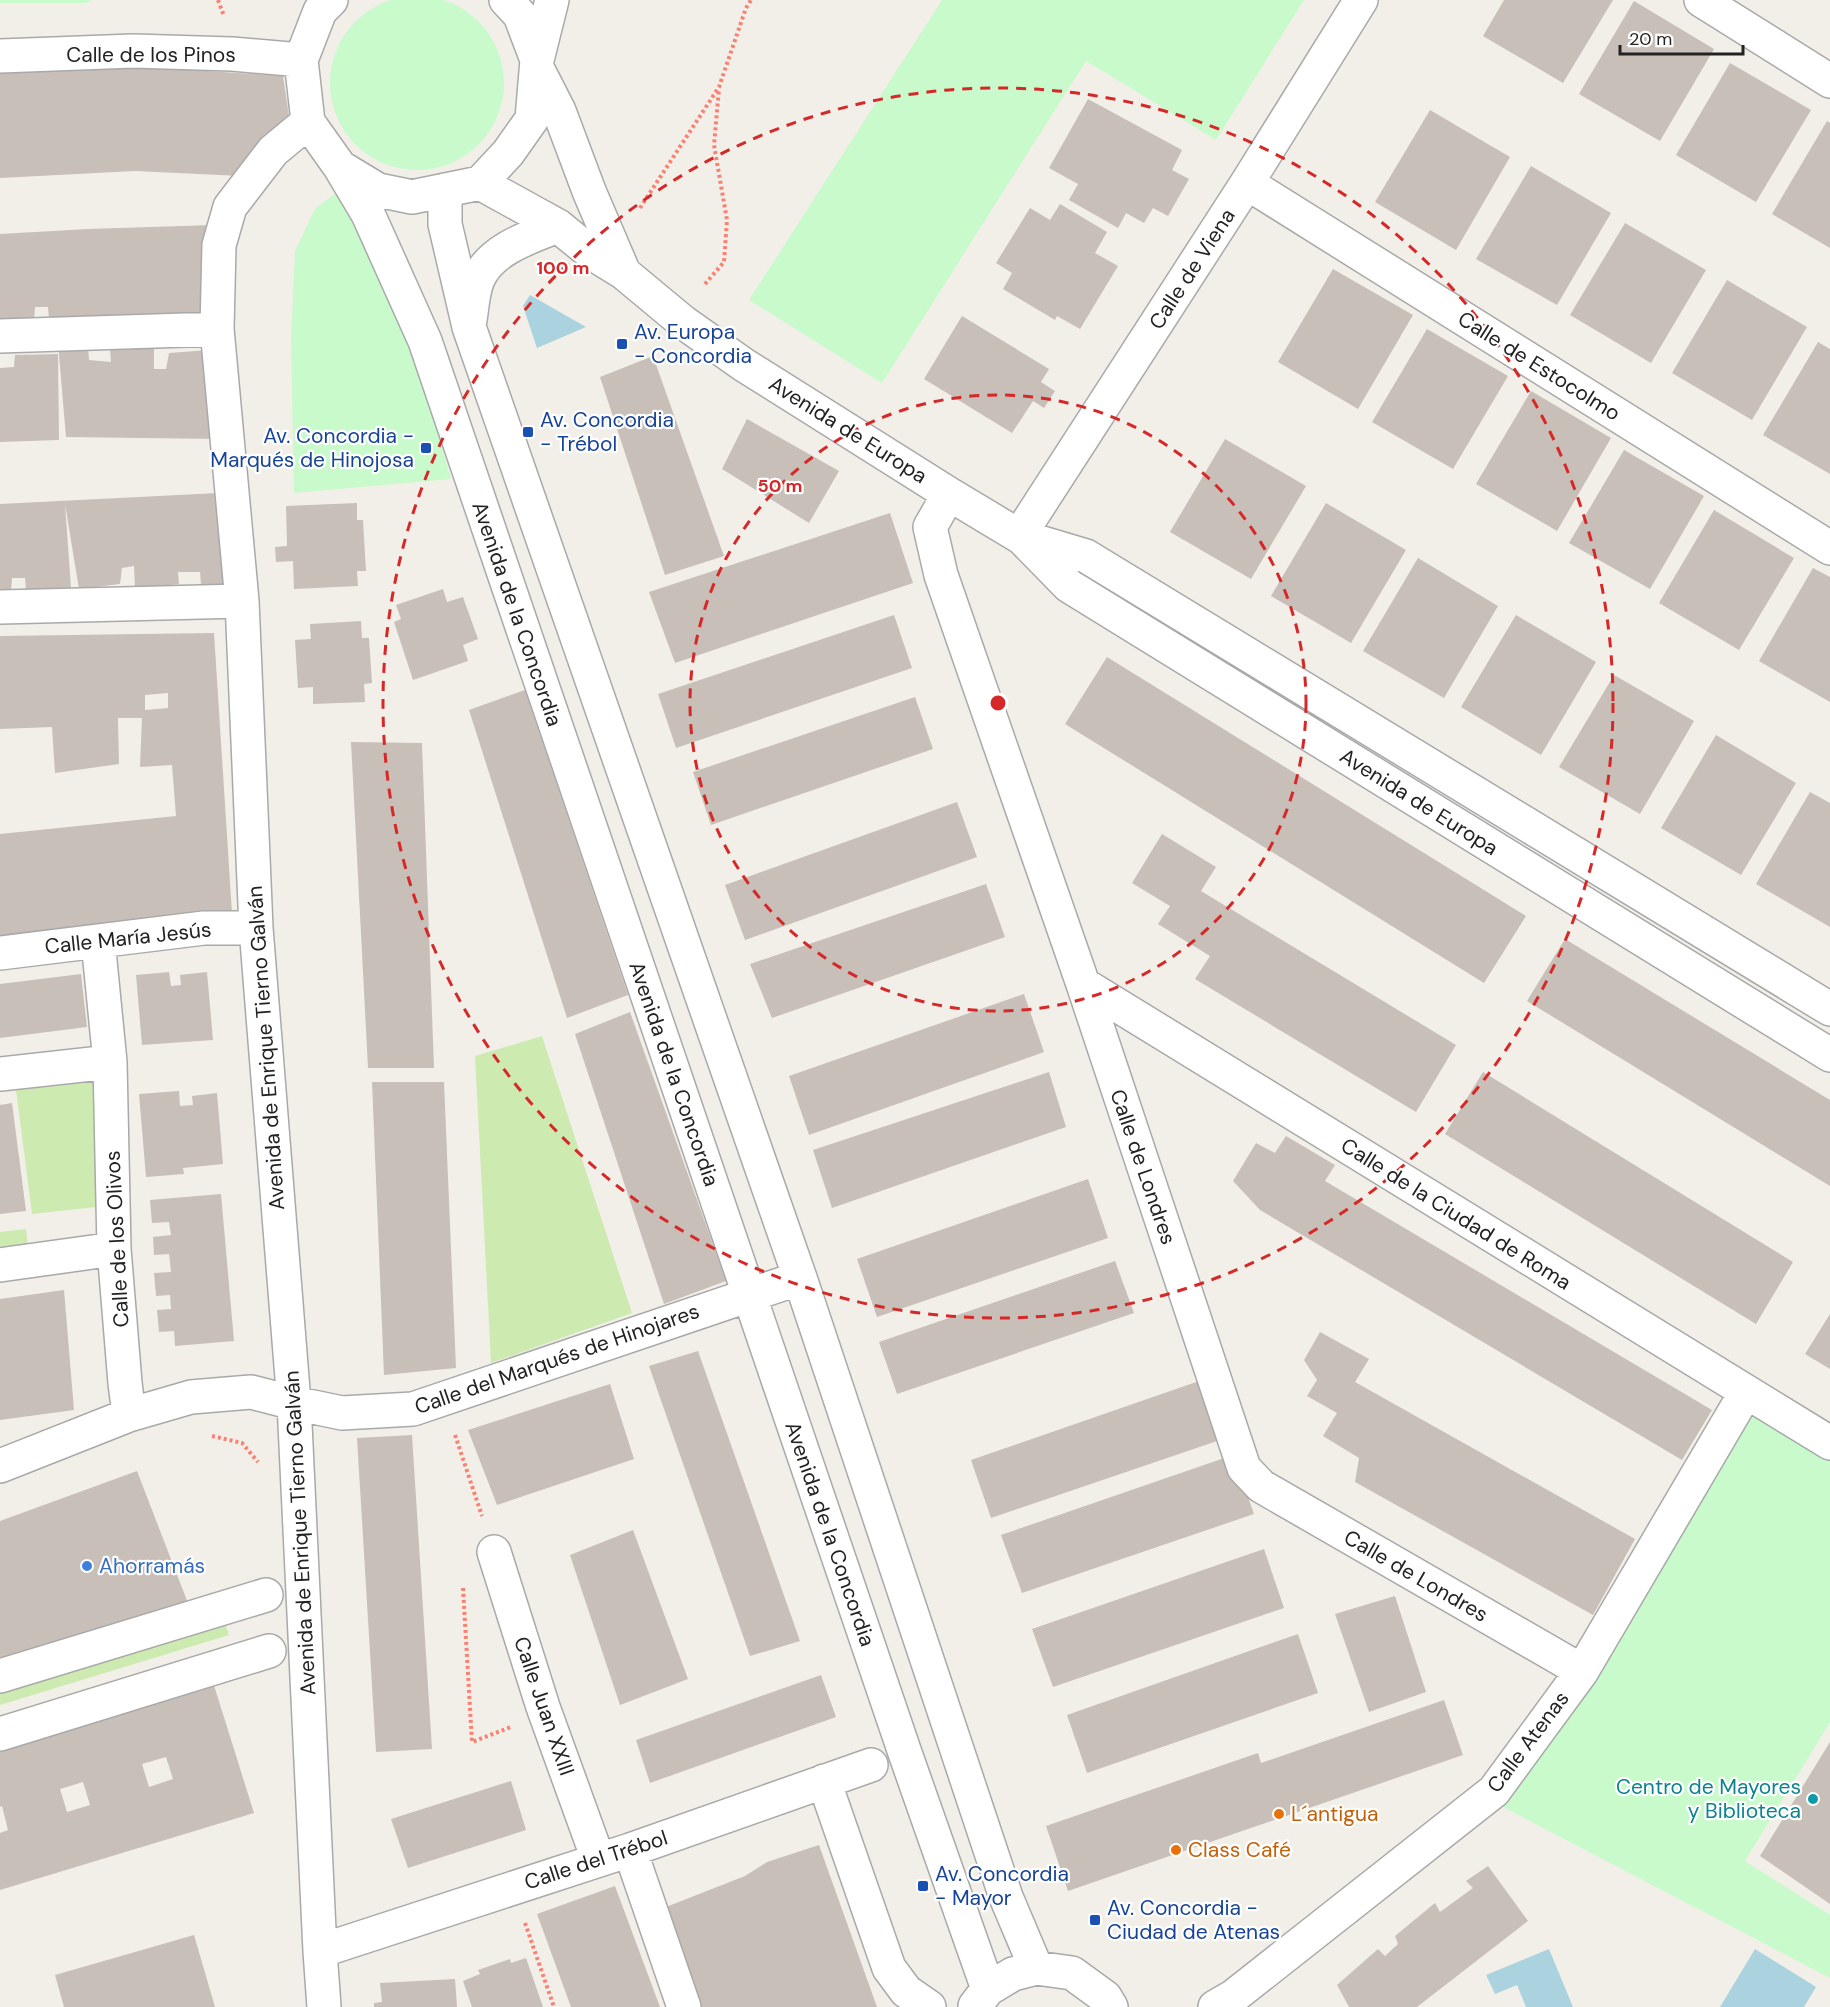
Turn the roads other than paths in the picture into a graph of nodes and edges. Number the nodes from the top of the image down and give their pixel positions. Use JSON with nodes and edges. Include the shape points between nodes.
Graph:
{"nodes":[{"id":1,"x":331,"y":0,"type":"edge"},
{"id":2,"x":506,"y":0,"type":"edge"},
{"id":3,"x":552,"y":0,"type":"edge"},
{"id":4,"x":1361,"y":0,"type":"edge"},
{"id":5,"x":1701,"y":0,"type":"edge"},
{"id":6,"x":0,"y":56,"type":"edge"},
{"id":7,"x":302,"y":60,"type":"junction"},
{"id":8,"x":537,"y":64,"type":"junction"},
{"id":9,"x":1830,"y":81,"type":"edge"},
{"id":10,"x":308,"y":122,"type":"junction"},
{"id":11,"x":340,"y":167,"type":"junction"},
{"id":12,"x":480,"y":183,"type":"junction"},
{"id":13,"x":1247,"y":183,"type":"junction"},
{"id":14,"x":445,"y":190,"type":"junction"},
{"id":15,"x":558,"y":226,"type":"junction"},
{"id":16,"x":624,"y":273,"type":"junction"},
{"id":17,"x":468,"y":327,"type":"junction"},
{"id":18,"x":217,"y":329,"type":"junction"},
{"id":19,"x":0,"y":336,"type":"edge"},
{"id":20,"x":949,"y":494,"type":"junction"},
{"id":21,"x":1019,"y":536,"type":"junction"},
{"id":22,"x":1830,"y":548,"type":"edge"},
{"id":23,"x":242,"y":601,"type":"junction"},
{"id":24,"x":0,"y":607,"type":"edge"},
{"id":25,"x":255,"y":928,"type":"junction"},
{"id":26,"x":98,"y":941,"type":"junction"},
{"id":27,"x":0,"y":953,"type":"edge"},
{"id":28,"x":1083,"y":984,"type":"junction"},
{"id":29,"x":1830,"y":1009,"type":"edge"},
{"id":30,"x":1830,"y":1055,"type":"edge"},
{"id":31,"x":110,"y":1062,"type":"junction"},
{"id":32,"x":0,"y":1074,"type":"edge"},
{"id":33,"x":114,"y":1249,"type":"junction"},
{"id":34,"x":0,"y":1265,"type":"edge"},
{"id":35,"x":801,"y":1278,"type":"junction"},
{"id":36,"x":749,"y":1294,"type":"junction"},
{"id":37,"x":1746,"y":1392,"type":"junction"},
{"id":38,"x":294,"y":1403,"type":"junction"},
{"id":39,"x":129,"y":1415,"type":"junction"},
{"id":40,"x":1830,"y":1443,"type":"edge"},
{"id":41,"x":0,"y":1466,"type":"edge"},
{"id":42,"x":494,"y":1552,"type":"road end"},
{"id":43,"x":266,"y":1595,"type":"dead end"},
{"id":44,"x":269,"y":1651,"type":"dead end"},
{"id":45,"x":1582,"y":1671,"type":"junction"},
{"id":46,"x":0,"y":1676,"type":"edge"},
{"id":47,"x":0,"y":1734,"type":"edge"},
{"id":48,"x":871,"y":1765,"type":"dead end"},
{"id":49,"x":824,"y":1782,"type":"junction"},
{"id":50,"x":630,"y":1850,"type":"junction"},
{"id":51,"x":598,"y":1859,"type":"junction"},
{"id":52,"x":320,"y":1951,"type":"junction"},
{"id":53,"x":1036,"y":1968,"type":"junction"},
{"id":54,"x":981,"y":1998,"type":"edge"},
{"id":55,"x":324,"y":2007,"type":"edge"},
{"id":56,"x":684,"y":2007,"type":"edge"},
{"id":57,"x":929,"y":2007,"type":"edge"},
{"id":58,"x":1111,"y":2007,"type":"edge"},
{"id":59,"x":1215,"y":2007,"type":"edge"}],
"edges":[{"from":1,"to":7,"type":"street","via":[[320,11]]},
{"from":2,"to":8,"type":"street","name":"Avenida de Europa","via":[[520,15]]},
{"from":3,"to":8,"type":"street"},
{"from":4,"to":13,"type":"street","name":"Calle de Viena"},
{"from":5,"to":9,"type":"street"},
{"from":6,"to":7,"type":"street","name":"Calle de los Pinos","via":[[133,51]]},
{"from":7,"to":10,"type":"street"},
{"from":8,"to":12,"type":"street","via":[[532,119]]},
{"from":8,"to":16,"type":"street","name":"Avenida de Europa"},
{"from":10,"to":11,"type":"street","name":"Avenida de la Concordia"},
{"from":10,"to":18,"type":"street","name":"Avenida de Enrique Tierno Galván","via":[[273,151],[230,207],[219,244]]},
{"from":11,"to":14,"type":"street","via":[[378,190],[412,197]]},
{"from":11,"to":36,"type":"street","name":"Avenida de la Concordia","via":[[368,214],[425,341]]},
{"from":12,"to":14,"type":"street"},
{"from":12,"to":15,"type":"street","name":"Avenida de Europa"},
{"from":13,"to":21,"type":"street","name":"Calle de Viena"},
{"from":13,"to":22,"type":"street","name":"Calle de Estocolmo"},
{"from":14,"to":17,"type":"street","via":[[445,224]]},
{"from":15,"to":16,"type":"street","name":"Avenida de Europa"},
{"from":15,"to":17,"type":"street","via":[[492,258],[478,279]]},
{"from":16,"to":20,"type":"street","name":"Avenida de Europa","via":[[744,365]]},
{"from":17,"to":35,"type":"street"},
{"from":18,"to":19,"type":"street"},
{"from":18,"to":23,"type":"street","name":"Avenida de Enrique Tierno Galván"},
{"from":20,"to":21,"type":"street","name":"Avenida de Europa"},
{"from":20,"to":28,"type":"street","name":"Calle de Londres","via":[[930,528],[941,575]]},
{"from":21,"to":29,"type":"street","name":"Avenida de Europa","via":[[1086,556]]},
{"from":21,"to":30,"type":"street","name":"Avenida de Europa","via":[[1069,586]]},
{"from":23,"to":24,"type":"street"},
{"from":23,"to":25,"type":"street","name":"Avenida de Enrique Tierno Galván"},
{"from":25,"to":26,"type":"street","name":"Calle María Jesús","via":[[204,928]]},
{"from":25,"to":38,"type":"street","name":"Avenida de Enrique Tierno Galván"},
{"from":26,"to":27,"type":"street","name":"Calle María Jesús"},
{"from":26,"to":31,"type":"street","name":"Calle de los Olivos"},
{"from":28,"to":37,"type":"street","name":"Calle de la Ciudad de Roma"},
{"from":28,"to":45,"type":"street","name":"Calle de Londres","via":[[1244,1468],[1261,1486]]},
{"from":31,"to":32,"type":"street"},
{"from":31,"to":33,"type":"street","name":"Calle de los Olivos"},
{"from":33,"to":34,"type":"street"},
{"from":33,"to":39,"type":"street","name":"Calle de los Olivos"},
{"from":35,"to":36,"type":"street","name":"Calle del Marqués de Hinojares"},
{"from":35,"to":53,"type":"street","via":[[1006,1898]]},
{"from":36,"to":38,"type":"street","name":"Calle del Marqués de Hinojares","via":[[413,1409],[342,1413]]},
{"from":36,"to":54,"type":"street","name":"Avenida de la Concordia","via":[[904,1753]]},
{"from":37,"to":40,"type":"street","name":"Calle de la Ciudad de Roma"},
{"from":37,"to":45,"type":"street","name":"Calle Atenas"},
{"from":38,"to":39,"type":"street","name":"Calle del Marqués de Hinojares","via":[[251,1392],[190,1397]]},
{"from":38,"to":52,"type":"street","name":"Avenida de Enrique Tierno Galván"},
{"from":39,"to":41,"type":"street","name":"Calle del Marqués de Hinojares"},
{"from":42,"to":51,"type":"street","name":"Calle Juan XXIII","via":[[543,1707]]},
{"from":43,"to":46,"type":"street"},
{"from":44,"to":47,"type":"street"},
{"from":45,"to":59,"type":"street","name":"Calle Atenas","via":[[1494,1791]]},
{"from":48,"to":49,"type":"street","name":"Calle del Trébol"},
{"from":49,"to":50,"type":"street","name":"Calle del Trébol"},
{"from":49,"to":57,"type":"street","via":[[889,1968],[906,1991]]},
{"from":50,"to":51,"type":"street","name":"Calle del Trébol"},
{"from":50,"to":56,"type":"street"},
{"from":51,"to":52,"type":"street","name":"Calle del Trébol"},
{"from":52,"to":55,"type":"street","name":"Avenida de Enrique Tierno Galván"},
{"from":53,"to":54,"type":"street","via":[[1013,1974]]},
{"from":53,"to":58,"type":"street","via":[[1072,1973],[1105,1997]]}]}
